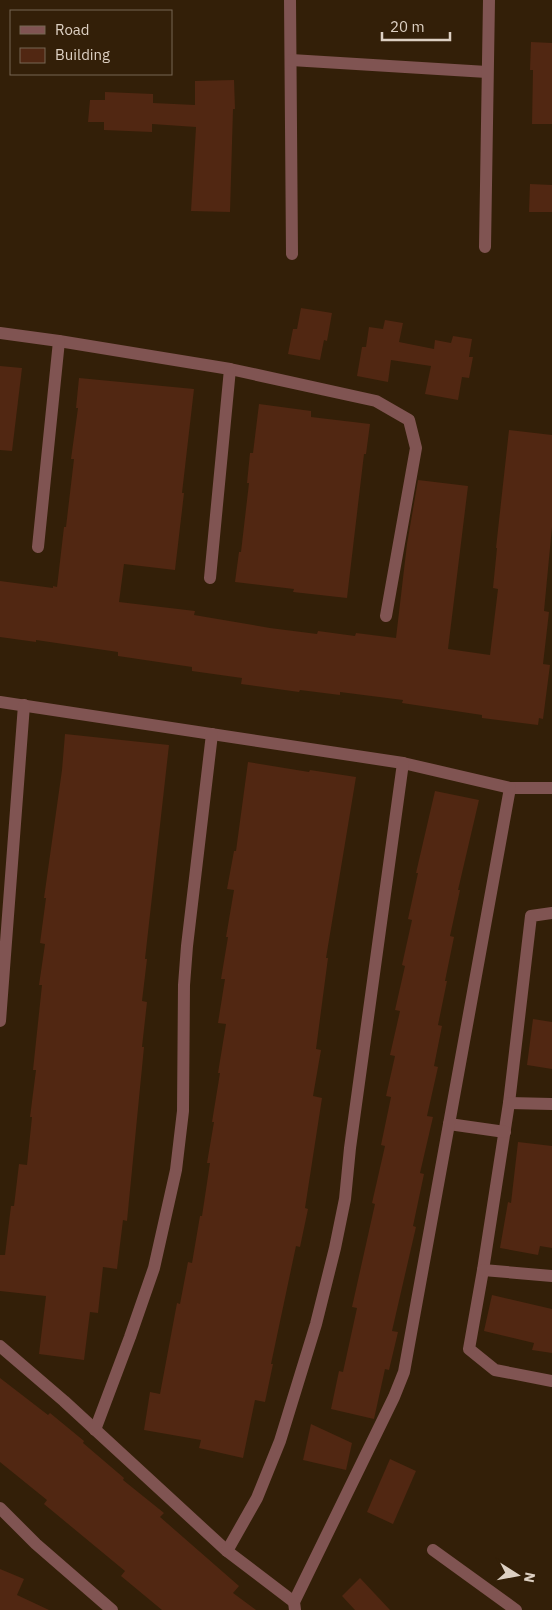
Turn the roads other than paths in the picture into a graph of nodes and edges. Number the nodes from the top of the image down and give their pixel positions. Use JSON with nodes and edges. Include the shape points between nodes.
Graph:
{"nodes":[{"id":1,"x":290,"y":0,"type":"edge"},
{"id":2,"x":488,"y":0,"type":"edge"},
{"id":3,"x":291,"y":60,"type":"junction"},
{"id":4,"x":487,"y":72,"type":"junction"},
{"id":5,"x":485,"y":247,"type":"dead end"},
{"id":6,"x":292,"y":254,"type":"dead end"},
{"id":7,"x":0,"y":333,"type":"edge"},
{"id":8,"x":59,"y":341,"type":"junction"},
{"id":9,"x":230,"y":369,"type":"junction"},
{"id":10,"x":38,"y":547,"type":"dead end"},
{"id":11,"x":210,"y":578,"type":"dead end"},
{"id":12,"x":386,"y":616,"type":"dead end"},
{"id":13,"x":0,"y":702,"type":"edge"},
{"id":14,"x":24,"y":705,"type":"junction"},
{"id":15,"x":212,"y":734,"type":"junction"},
{"id":16,"x":403,"y":763,"type":"junction"},
{"id":17,"x":510,"y":788,"type":"junction"},
{"id":18,"x":552,"y":788,"type":"edge"},
{"id":19,"x":552,"y":913,"type":"edge"},
{"id":20,"x":0,"y":1021,"type":"edge"},
{"id":21,"x":509,"y":1103,"type":"junction"},
{"id":22,"x":552,"y":1104,"type":"edge"},
{"id":23,"x":449,"y":1124,"type":"junction"},
{"id":24,"x":505,"y":1132,"type":"junction"},
{"id":25,"x":483,"y":1270,"type":"junction"},
{"id":26,"x":552,"y":1276,"type":"edge"},
{"id":27,"x":0,"y":1346,"type":"edge"},
{"id":28,"x":552,"y":1382,"type":"edge"},
{"id":29,"x":95,"y":1430,"type":"junction"},
{"id":30,"x":0,"y":1508,"type":"edge"},
{"id":31,"x":433,"y":1550,"type":"dead end"},
{"id":32,"x":226,"y":1551,"type":"junction"},
{"id":33,"x":294,"y":1606,"type":"edge"},
{"id":34,"x":112,"y":1610,"type":"edge"},
{"id":35,"x":516,"y":1610,"type":"edge"}],
"edges":[{"from":1,"to":3,"type":"street"},
{"from":2,"to":4,"type":"street"},
{"from":3,"to":4,"type":"street"},
{"from":3,"to":6,"type":"street"},
{"from":4,"to":5,"type":"street"},
{"from":7,"to":8,"type":"street"},
{"from":8,"to":9,"type":"street"},
{"from":8,"to":10,"type":"street"},
{"from":9,"to":11,"type":"street"},
{"from":9,"to":12,"type":"street","via":[[376,401],[409,420],[416,448]]},
{"from":13,"to":14,"type":"street"},
{"from":14,"to":15,"type":"street"},
{"from":14,"to":20,"type":"street"},
{"from":15,"to":16,"type":"street"},
{"from":15,"to":29,"type":"street","via":[[187,946],[183,1111],[176,1170],[154,1268]]},
{"from":16,"to":17,"type":"street"},
{"from":16,"to":32,"type":"street","via":[[345,1199],[336,1240],[316,1324],[280,1441],[257,1498]]},
{"from":17,"to":18,"type":"street"},
{"from":17,"to":23,"type":"street"},
{"from":19,"to":21,"type":"street","via":[[531,916]]},
{"from":21,"to":22,"type":"street"},
{"from":21,"to":24,"type":"street"},
{"from":23,"to":24,"type":"street"},
{"from":23,"to":33,"type":"street","via":[[404,1372]]},
{"from":24,"to":25,"type":"street"},
{"from":25,"to":26,"type":"street"},
{"from":25,"to":28,"type":"street","via":[[469,1349],[495,1370]]},
{"from":27,"to":29,"type":"street"},
{"from":29,"to":32,"type":"street"},
{"from":30,"to":34,"type":"street"},
{"from":31,"to":35,"type":"street"},
{"from":32,"to":33,"type":"street"}]}
